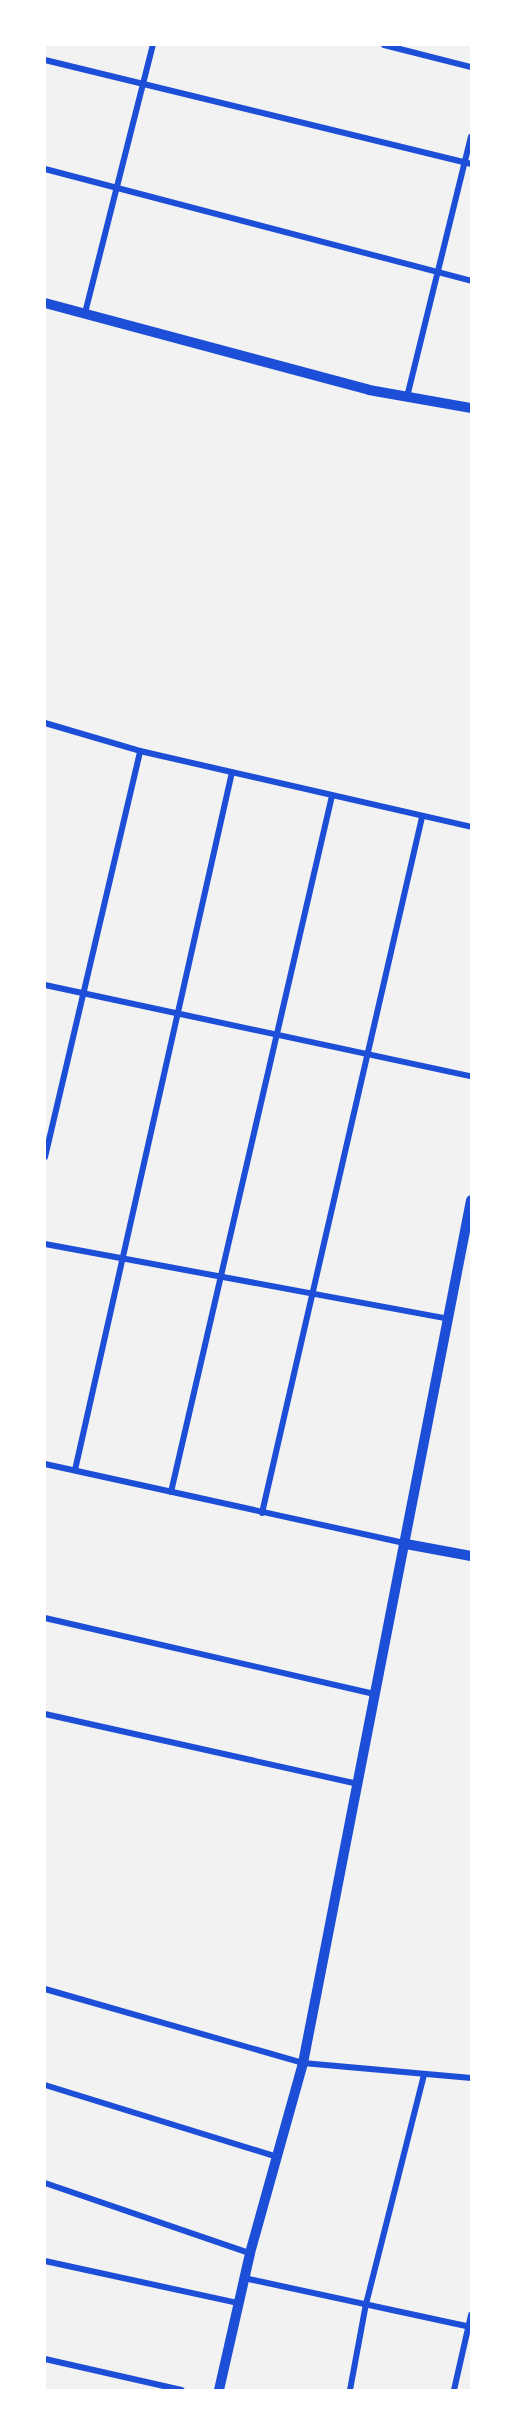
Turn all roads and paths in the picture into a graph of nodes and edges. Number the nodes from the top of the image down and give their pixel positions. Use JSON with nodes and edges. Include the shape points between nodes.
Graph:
{"nodes":[{"id":1,"x":153,"y":45,"type":"edge"},
{"id":2,"x":384,"y":45,"type":"edge"},
{"id":3,"x":45,"y":60,"type":"edge"},
{"id":4,"x":471,"y":67,"type":"edge"},
{"id":5,"x":143,"y":84,"type":"junction"},
{"id":6,"x":471,"y":137,"type":"edge"},
{"id":7,"x":468,"y":164,"type":"edge"},
{"id":8,"x":45,"y":169,"type":"edge"},
{"id":9,"x":117,"y":188,"type":"junction"},
{"id":10,"x":437,"y":272,"type":"junction"},
{"id":11,"x":471,"y":281,"type":"edge"},
{"id":12,"x":45,"y":303,"type":"edge"},
{"id":13,"x":85,"y":313,"type":"junction"},
{"id":14,"x":407,"y":397,"type":"junction"},
{"id":15,"x":471,"y":408,"type":"edge"},
{"id":16,"x":45,"y":723,"type":"edge"},
{"id":17,"x":140,"y":751,"type":"junction"},
{"id":18,"x":232,"y":772,"type":"junction"},
{"id":19,"x":332,"y":796,"type":"junction"},
{"id":20,"x":422,"y":817,"type":"junction"},
{"id":21,"x":471,"y":827,"type":"edge"},
{"id":22,"x":45,"y":985,"type":"edge"},
{"id":23,"x":83,"y":993,"type":"junction"},
{"id":24,"x":178,"y":1013,"type":"junction"},
{"id":25,"x":277,"y":1035,"type":"junction"},
{"id":26,"x":367,"y":1054,"type":"junction"},
{"id":27,"x":471,"y":1076,"type":"edge"},
{"id":28,"x":45,"y":1156,"type":"edge"},
{"id":29,"x":471,"y":1200,"type":"edge"},
{"id":30,"x":45,"y":1244,"type":"edge"},
{"id":31,"x":123,"y":1258,"type":"junction"},
{"id":32,"x":221,"y":1276,"type":"junction"},
{"id":33,"x":312,"y":1293,"type":"junction"},
{"id":34,"x":446,"y":1318,"type":"junction"},
{"id":35,"x":45,"y":1464,"type":"edge"},
{"id":36,"x":75,"y":1470,"type":"junction"},
{"id":37,"x":171,"y":1492,"type":"junction"},
{"id":38,"x":262,"y":1513,"type":"junction"},
{"id":39,"x":406,"y":1544,"type":"junction"},
{"id":40,"x":471,"y":1556,"type":"edge"},
{"id":41,"x":45,"y":1618,"type":"edge"},
{"id":42,"x":375,"y":1694,"type":"junction"},
{"id":43,"x":45,"y":1714,"type":"edge"},
{"id":44,"x":358,"y":1784,"type":"junction"},
{"id":45,"x":45,"y":1989,"type":"edge"},
{"id":46,"x":303,"y":2063,"type":"junction"},
{"id":47,"x":424,"y":2074,"type":"junction"},
{"id":48,"x":471,"y":2078,"type":"edge"},
{"id":49,"x":45,"y":2085,"type":"edge"},
{"id":50,"x":277,"y":2157,"type":"junction"},
{"id":51,"x":45,"y":2183,"type":"edge"},
{"id":52,"x":250,"y":2253,"type":"junction"},
{"id":53,"x":45,"y":2261,"type":"edge"},
{"id":54,"x":244,"y":2278,"type":"junction"},
{"id":55,"x":238,"y":2303,"type":"junction"},
{"id":56,"x":366,"y":2304,"type":"junction"},
{"id":57,"x":471,"y":2315,"type":"edge"},
{"id":58,"x":470,"y":2326,"type":"edge"},
{"id":59,"x":45,"y":2359,"type":"edge"},
{"id":60,"x":182,"y":2390,"type":"edge"},
{"id":61,"x":219,"y":2390,"type":"edge"},
{"id":62,"x":350,"y":2390,"type":"edge"},
{"id":63,"x":454,"y":2390,"type":"edge"}],
"edges":[{"from":1,"to":5,"type":"street"},
{"from":2,"to":4,"type":"street"},
{"from":3,"to":5,"type":"street"},
{"from":5,"to":7,"type":"street"},
{"from":5,"to":9,"type":"street"},
{"from":6,"to":7,"type":"street"},
{"from":7,"to":10,"type":"street"},
{"from":8,"to":9,"type":"street"},
{"from":9,"to":10,"type":"street"},
{"from":9,"to":13,"type":"street"},
{"from":10,"to":11,"type":"street"},
{"from":10,"to":14,"type":"street"},
{"from":12,"to":13,"type":"street"},
{"from":13,"to":14,"type":"street"},
{"from":14,"to":15,"type":"street"},
{"from":16,"to":17,"type":"street"},
{"from":17,"to":18,"type":"street"},
{"from":17,"to":23,"type":"street"},
{"from":18,"to":19,"type":"street"},
{"from":18,"to":24,"type":"street"},
{"from":19,"to":20,"type":"street"},
{"from":19,"to":25,"type":"street"},
{"from":20,"to":21,"type":"street"},
{"from":20,"to":26,"type":"street"},
{"from":22,"to":23,"type":"street"},
{"from":23,"to":24,"type":"street"},
{"from":23,"to":28,"type":"street"},
{"from":24,"to":25,"type":"street"},
{"from":24,"to":31,"type":"street"},
{"from":25,"to":26,"type":"street"},
{"from":25,"to":32,"type":"street"},
{"from":26,"to":27,"type":"street"},
{"from":26,"to":33,"type":"street"},
{"from":29,"to":34,"type":"street"},
{"from":30,"to":31,"type":"street"},
{"from":31,"to":32,"type":"street"},
{"from":31,"to":36,"type":"street"},
{"from":32,"to":33,"type":"street"},
{"from":32,"to":37,"type":"street"},
{"from":33,"to":34,"type":"street"},
{"from":33,"to":38,"type":"street"},
{"from":34,"to":39,"type":"street"},
{"from":35,"to":36,"type":"street"},
{"from":36,"to":37,"type":"street"},
{"from":37,"to":38,"type":"street"},
{"from":38,"to":39,"type":"street"},
{"from":39,"to":40,"type":"street"},
{"from":39,"to":42,"type":"street"},
{"from":41,"to":42,"type":"street"},
{"from":42,"to":44,"type":"street"},
{"from":43,"to":44,"type":"street"},
{"from":44,"to":46,"type":"street"},
{"from":45,"to":46,"type":"street"},
{"from":46,"to":47,"type":"street"},
{"from":46,"to":50,"type":"street"},
{"from":47,"to":48,"type":"street"},
{"from":47,"to":56,"type":"street"},
{"from":49,"to":50,"type":"street"},
{"from":50,"to":52,"type":"street"},
{"from":51,"to":52,"type":"street"},
{"from":52,"to":54,"type":"street"},
{"from":53,"to":55,"type":"street"},
{"from":54,"to":55,"type":"street"},
{"from":54,"to":56,"type":"street"},
{"from":55,"to":61,"type":"street"},
{"from":56,"to":58,"type":"street"},
{"from":56,"to":62,"type":"street"},
{"from":57,"to":58,"type":"street"},
{"from":58,"to":63,"type":"street"},
{"from":59,"to":60,"type":"street"}]}
